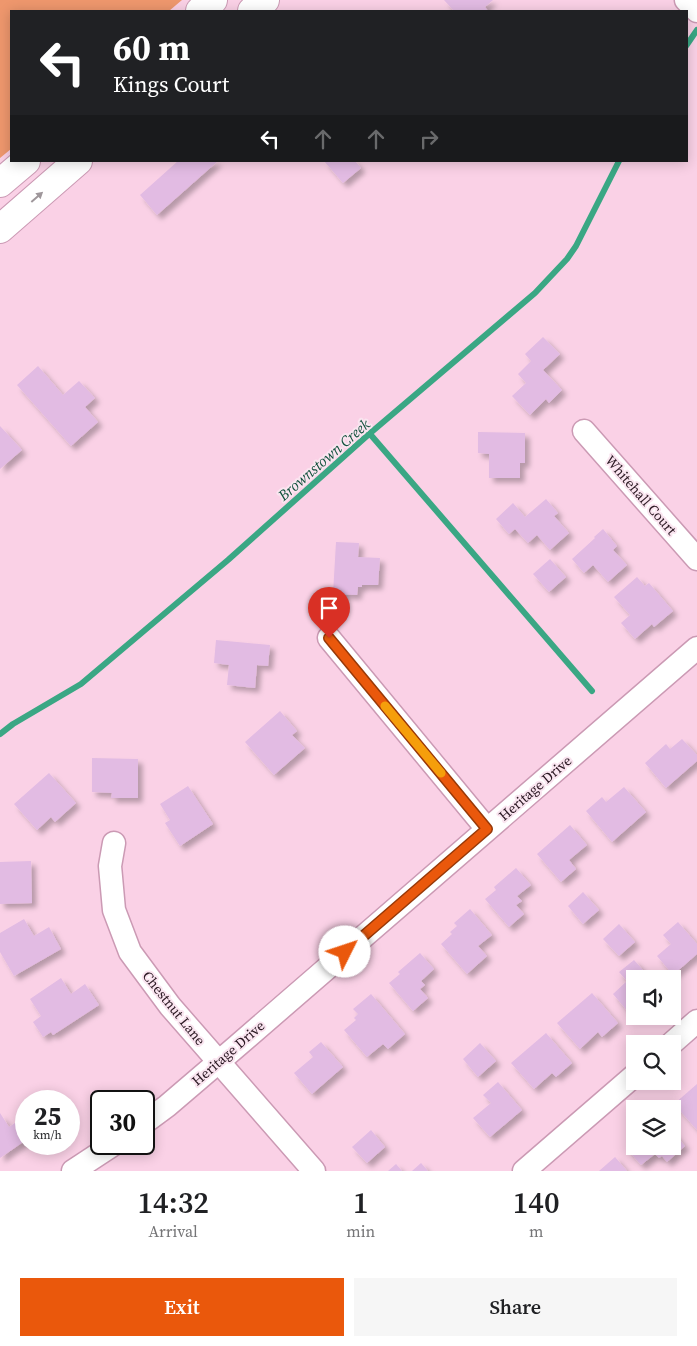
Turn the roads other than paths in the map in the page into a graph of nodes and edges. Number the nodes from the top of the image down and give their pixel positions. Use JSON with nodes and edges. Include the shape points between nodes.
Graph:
{"nodes":[{"id":1,"x":212,"y":0,"type":"edge"},
{"id":2,"x":265,"y":0,"type":"edge"},
{"id":3,"x":686,"y":0,"type":"edge"},
{"id":4,"x":201,"y":10,"type":"edge"},
{"id":5,"x":253,"y":10,"type":"edge"},
{"id":6,"x":697,"y":11,"type":"edge"},
{"id":7,"x":25,"y":162,"type":"edge"},
{"id":8,"x":77,"y":162,"type":"edge"},
{"id":9,"x":0,"y":183,"type":"edge"},
{"id":10,"x":0,"y":229,"type":"edge"},
{"id":11,"x":584,"y":431,"type":"dead end"},
{"id":12,"x":697,"y":559,"type":"edge"},
{"id":13,"x":329,"y":638,"type":"dead end"},
{"id":14,"x":697,"y":648,"type":"edge"},
{"id":15,"x":487,"y":829,"type":"junction"},
{"id":16,"x":114,"y":843,"type":"dead end"},
{"id":17,"x":697,"y":1021,"type":"edge"},
{"id":18,"x":681,"y":1035,"type":"edge"},
{"id":19,"x":219,"y":1062,"type":"junction"},
{"id":20,"x":626,"y":1083,"type":"edge"},
{"id":21,"x":155,"y":1115,"type":"edge"},
{"id":22,"x":97,"y":1155,"type":"edge"},
{"id":23,"x":73,"y":1171,"type":"edge"},
{"id":24,"x":314,"y":1171,"type":"edge"},
{"id":25,"x":524,"y":1171,"type":"edge"}],
"edges":[{"from":1,"to":4,"type":"street"},
{"from":2,"to":5,"type":"street"},
{"from":3,"to":6,"type":"street"},
{"from":7,"to":9,"type":"street"},
{"from":10,"to":8,"type":"street","one_way":true},
{"from":11,"to":12,"type":"street","name":"Whitehall Court"},
{"from":13,"to":15,"type":"street"},
{"from":14,"to":15,"type":"street","name":"Heritage Drive"},
{"from":15,"to":19,"type":"street","name":"Heritage Drive"},
{"from":16,"to":19,"type":"street","name":"Chestnut Lane","via":[[110,866],[114,910],[130,952],[170,1006]]},
{"from":17,"to":18,"type":"street"},
{"from":19,"to":21,"type":"street","name":"Heritage Drive"},
{"from":19,"to":24,"type":"street","name":"Chestnut Lane"},
{"from":20,"to":25,"type":"street"},
{"from":22,"to":23,"type":"street"}]}
